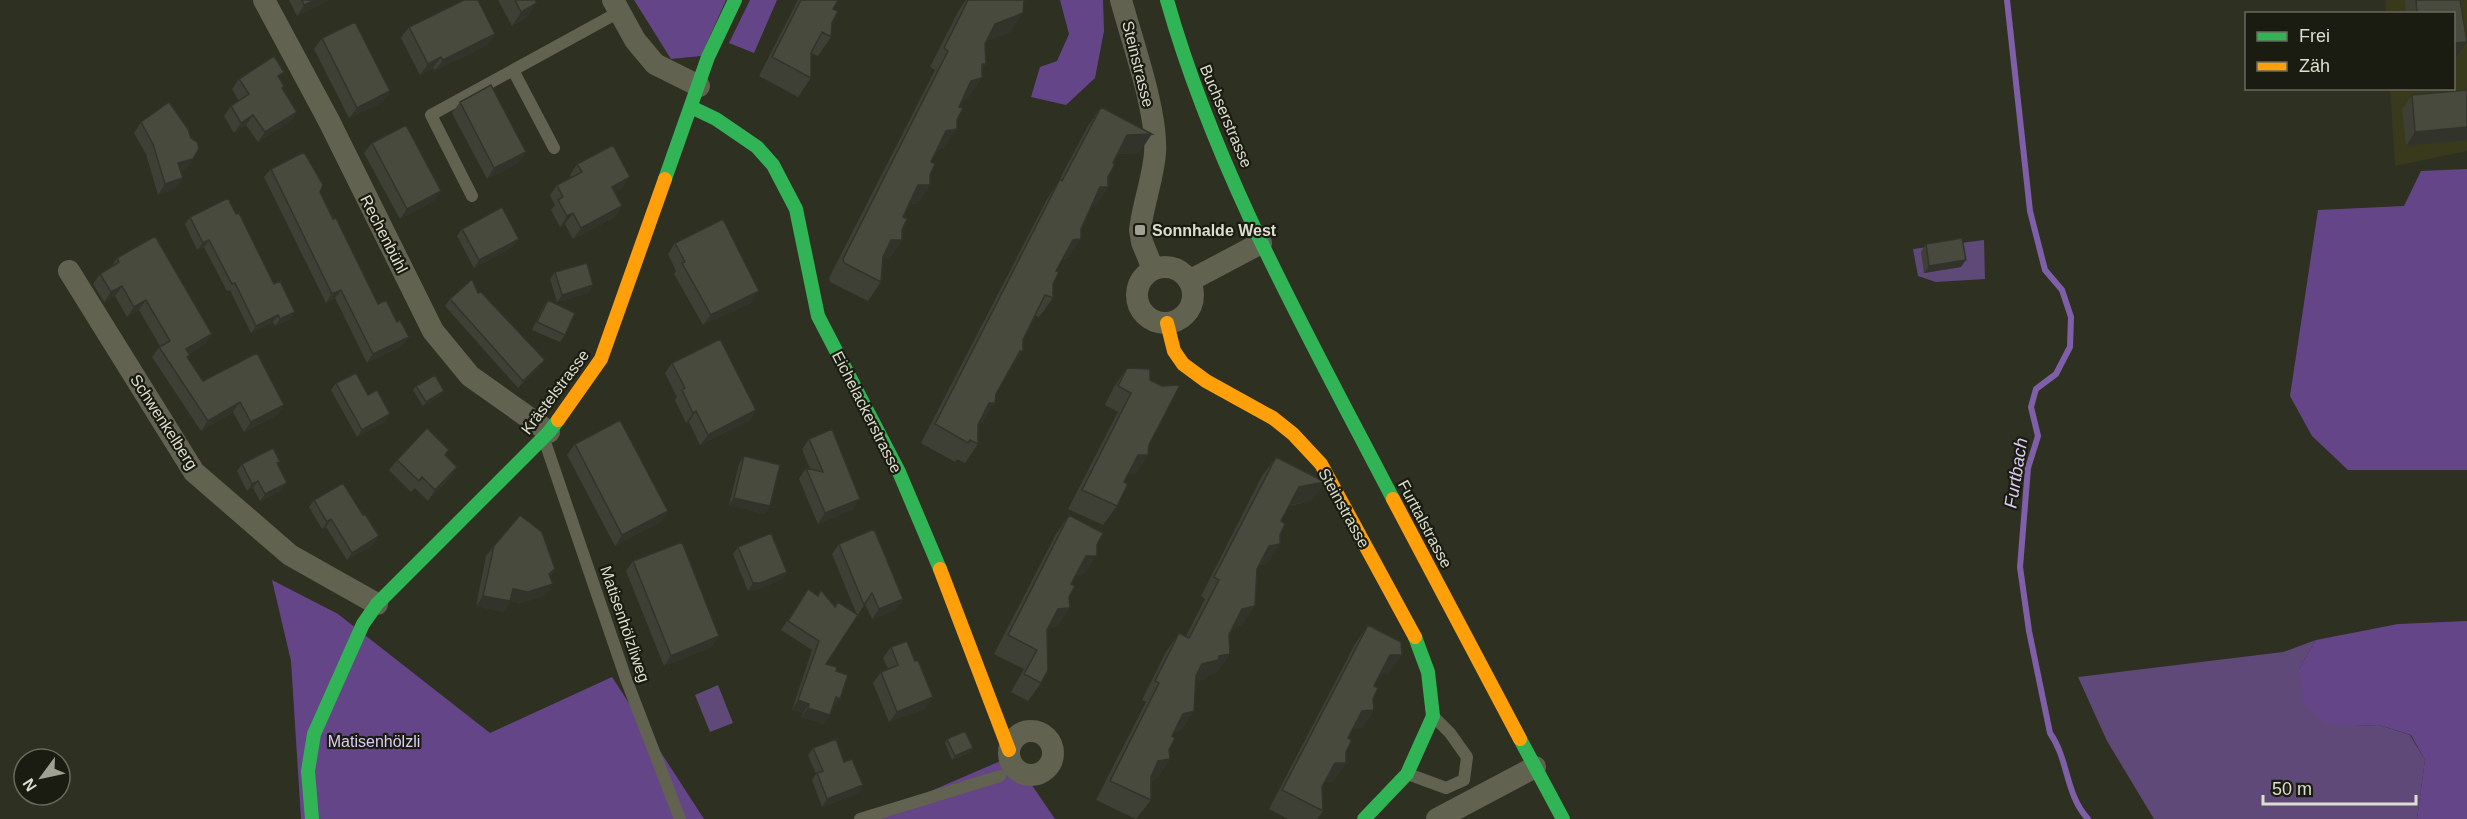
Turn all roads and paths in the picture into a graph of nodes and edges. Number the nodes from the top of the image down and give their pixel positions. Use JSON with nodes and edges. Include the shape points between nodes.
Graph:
{"nodes":[{"id":1,"x":264,"y":0,"type":"edge"},
{"id":2,"x":735,"y":0,"type":"edge"},
{"id":3,"x":1121,"y":0,"type":"edge"},
{"id":4,"x":1167,"y":0,"type":"edge"},
{"id":5,"x":616,"y":6,"type":"edge"},
{"id":6,"x":513,"y":70,"type":"junction"},
{"id":7,"x":695,"y":96,"type":"junction"},
{"id":8,"x":554,"y":148,"type":"dead end"},
{"id":9,"x":472,"y":196,"type":"dead end"},
{"id":10,"x":1261,"y":243,"type":"junction"},
{"id":11,"x":1153,"y":269,"type":"junction"},
{"id":12,"x":69,"y":272,"type":"dead end"},
{"id":13,"x":1189,"y":281,"type":"junction"},
{"id":14,"x":1167,"y":323,"type":"junction"},
{"id":15,"x":546,"y":435,"type":"junction"},
{"id":16,"x":377,"y":604,"type":"junction"},
{"id":17,"x":1433,"y":716,"type":"junction"},
{"id":18,"x":1009,"y":750,"type":"dead end"},
{"id":19,"x":1535,"y":766,"type":"junction"},
{"id":20,"x":1407,"y":774,"type":"junction"},
{"id":21,"x":1000,"y":776,"type":"dead end"},
{"id":22,"x":312,"y":819,"type":"edge"},
{"id":23,"x":680,"y":819,"type":"edge"},
{"id":24,"x":860,"y":819,"type":"edge"},
{"id":25,"x":1364,"y":819,"type":"edge"},
{"id":26,"x":1437,"y":819,"type":"edge"},
{"id":27,"x":1563,"y":819,"type":"edge"}],
"edges":[{"from":1,"to":15,"type":"street","name":"Rechenbühl","via":[[433,331],[470,376]]},
{"from":2,"to":7,"type":"street","name":"Krästelstrasse"},
{"from":3,"to":11,"type":"street","name":"Steinstrasse","via":[[1152,126],[1155,152],[1140,230]]},
{"from":4,"to":10,"type":"street","name":"Buchserstrasse","via":[[1184,60]]},
{"from":5,"to":6,"type":"lane"},
{"from":5,"to":7,"type":"street","via":[[635,40],[655,64]]},
{"from":6,"to":8,"type":"lane"},
{"from":6,"to":9,"type":"lane","via":[[431,115]]},
{"from":7,"to":15,"type":"street","name":"Krästelstrasse","via":[[601,359]]},
{"from":7,"to":18,"type":"street","name":"Eichelackerstrasse","via":[[716,119],[757,147],[773,165],[796,209],[818,316],[898,472],[948,588]]},
{"from":10,"to":13,"type":"street"},
{"from":10,"to":19,"type":"street","name":"Furttalstrasse"},
{"from":11,"to":13,"type":"street","via":[[1173,268]]},
{"from":11,"to":14,"type":"street","via":[[1139,283],[1138,302],[1148,318]]},
{"from":12,"to":16,"type":"street","name":"Schwenkelberg","via":[[194,472],[290,555]]},
{"from":13,"to":14,"type":"street","via":[[1193,298],[1188,312]]},
{"from":14,"to":17,"type":"street","name":"Steinstrasse","via":[[1176,356],[1196,375],[1275,420],[1321,464],[1420,646],[1428,672]]},
{"from":15,"to":16,"type":"street","name":"Krästelstrasse"},
{"from":15,"to":23,"type":"lane","name":"Matisenhölzliweg","via":[[626,679]]},
{"from":16,"to":22,"type":"street","name":"Krästelstrasse","via":[[363,624],[314,734],[308,771]]},
{"from":17,"to":20,"type":"street"},
{"from":17,"to":20,"type":"lane","via":[[1467,757],[1464,780],[1446,788]]},
{"from":19,"to":26,"type":"street"},
{"from":19,"to":27,"type":"street","name":"Furttalstrasse"},
{"from":20,"to":25,"type":"street"},
{"from":21,"to":24,"type":"lane"}]}
